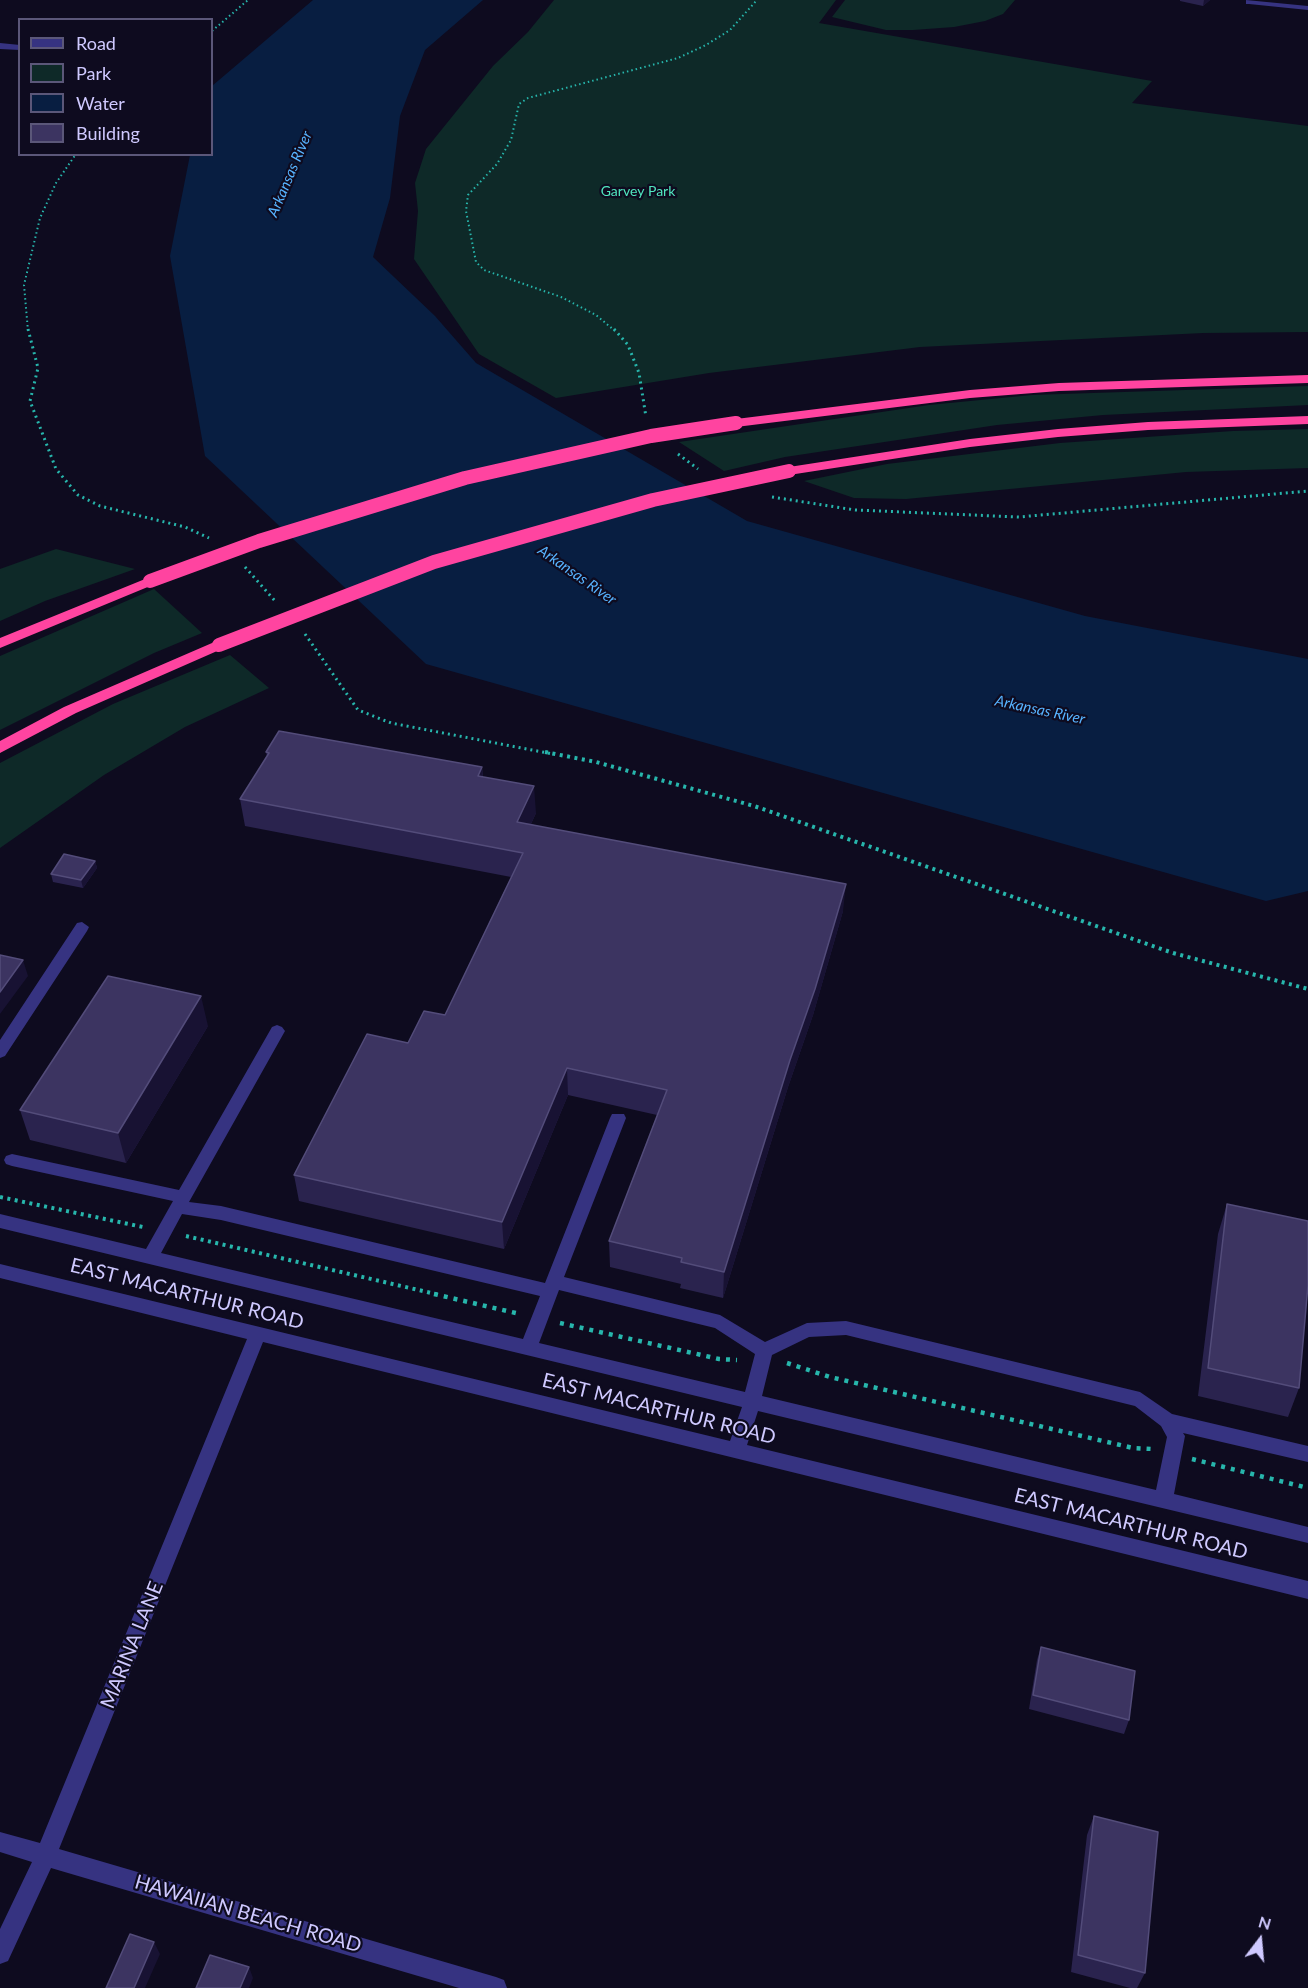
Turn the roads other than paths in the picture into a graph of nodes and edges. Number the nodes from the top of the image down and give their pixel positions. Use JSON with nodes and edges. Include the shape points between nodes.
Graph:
{"nodes":[{"id":1,"x":1249,"y":2,"type":"dead end"},
{"id":2,"x":1308,"y":8,"type":"edge"},
{"id":3,"x":0,"y":46,"type":"edge"},
{"id":4,"x":18,"y":48,"type":"edge"},
{"id":5,"x":1308,"y":380,"type":"edge"},
{"id":6,"x":1308,"y":420,"type":"edge"},
{"id":7,"x":0,"y":643,"type":"edge"},
{"id":8,"x":0,"y":748,"type":"edge"},
{"id":9,"x":82,"y":927,"type":"dead end"},
{"id":10,"x":277,"y":1031,"type":"dead end"},
{"id":11,"x":0,"y":1052,"type":"edge"},
{"id":12,"x":618,"y":1118,"type":"dead end"},
{"id":13,"x":12,"y":1160,"type":"dead end"},
{"id":14,"x":181,"y":1202,"type":"junction"},
{"id":15,"x":0,"y":1221,"type":"edge"},
{"id":16,"x":150,"y":1257,"type":"junction"},
{"id":17,"x":0,"y":1271,"type":"edge"},
{"id":18,"x":552,"y":1286,"type":"junction"},
{"id":19,"x":258,"y":1335,"type":"junction"},
{"id":20,"x":528,"y":1348,"type":"junction"},
{"id":21,"x":763,"y":1356,"type":"junction"},
{"id":22,"x":752,"y":1402,"type":"junction"},
{"id":23,"x":1167,"y":1421,"type":"junction"},
{"id":24,"x":736,"y":1452,"type":"junction"},
{"id":25,"x":1308,"y":1454,"type":"edge"},
{"id":26,"x":1163,"y":1501,"type":"junction"},
{"id":27,"x":1308,"y":1534,"type":"edge"},
{"id":28,"x":1308,"y":1590,"type":"edge"},
{"id":29,"x":0,"y":1842,"type":"edge"},
{"id":30,"x":46,"y":1855,"type":"junction"},
{"id":31,"x":0,"y":1953,"type":"edge"},
{"id":32,"x":496,"y":1988,"type":"edge"}],
"edges":[{"from":1,"to":2,"type":"street"},
{"from":3,"to":4,"type":"street"},
{"from":5,"to":7,"type":"highway","bridge":true,"via":[[981,393],[824,410],[640,439],[465,478],[259,541],[150,580]]},
{"from":6,"to":8,"type":"highway","bridge":true,"via":[[1148,426],[970,443],[789,471],[653,500],[434,562],[331,600],[70,710]]},
{"from":9,"to":11,"type":"street"},
{"from":10,"to":14,"type":"street"},
{"from":12,"to":18,"type":"street"},
{"from":13,"to":14,"type":"street"},
{"from":14,"to":16,"type":"street"},
{"from":14,"to":18,"type":"street"},
{"from":15,"to":16,"type":"street","name":"EAST MACARTHUR ROAD"},
{"from":16,"to":20,"type":"street","name":"EAST MACARTHUR ROAD"},
{"from":17,"to":19,"type":"street","name":"EAST MACARTHUR ROAD"},
{"from":18,"to":20,"type":"street"},
{"from":18,"to":21,"type":"street","via":[[720,1322]]},
{"from":19,"to":24,"type":"street","name":"EAST MACARTHUR ROAD"},
{"from":19,"to":30,"type":"street","name":"MARINA LANE"},
{"from":20,"to":22,"type":"street","name":"EAST MACARTHUR ROAD"},
{"from":21,"to":22,"type":"street"},
{"from":21,"to":23,"type":"street","via":[[807,1330],[846,1328],[1140,1400]]},
{"from":22,"to":24,"type":"street"},
{"from":22,"to":26,"type":"street","name":"EAST MACARTHUR ROAD"},
{"from":23,"to":25,"type":"street"},
{"from":23,"to":26,"type":"street","via":[[1176,1436]]},
{"from":24,"to":28,"type":"street","name":"EAST MACARTHUR ROAD"},
{"from":26,"to":27,"type":"street","name":"EAST MACARTHUR ROAD"},
{"from":29,"to":30,"type":"street","name":"HAWAIIAN BEACH ROAD"},
{"from":30,"to":31,"type":"street","name":"MARINA LANE"},
{"from":30,"to":32,"type":"street","name":"HAWAIIAN BEACH ROAD"}]}
